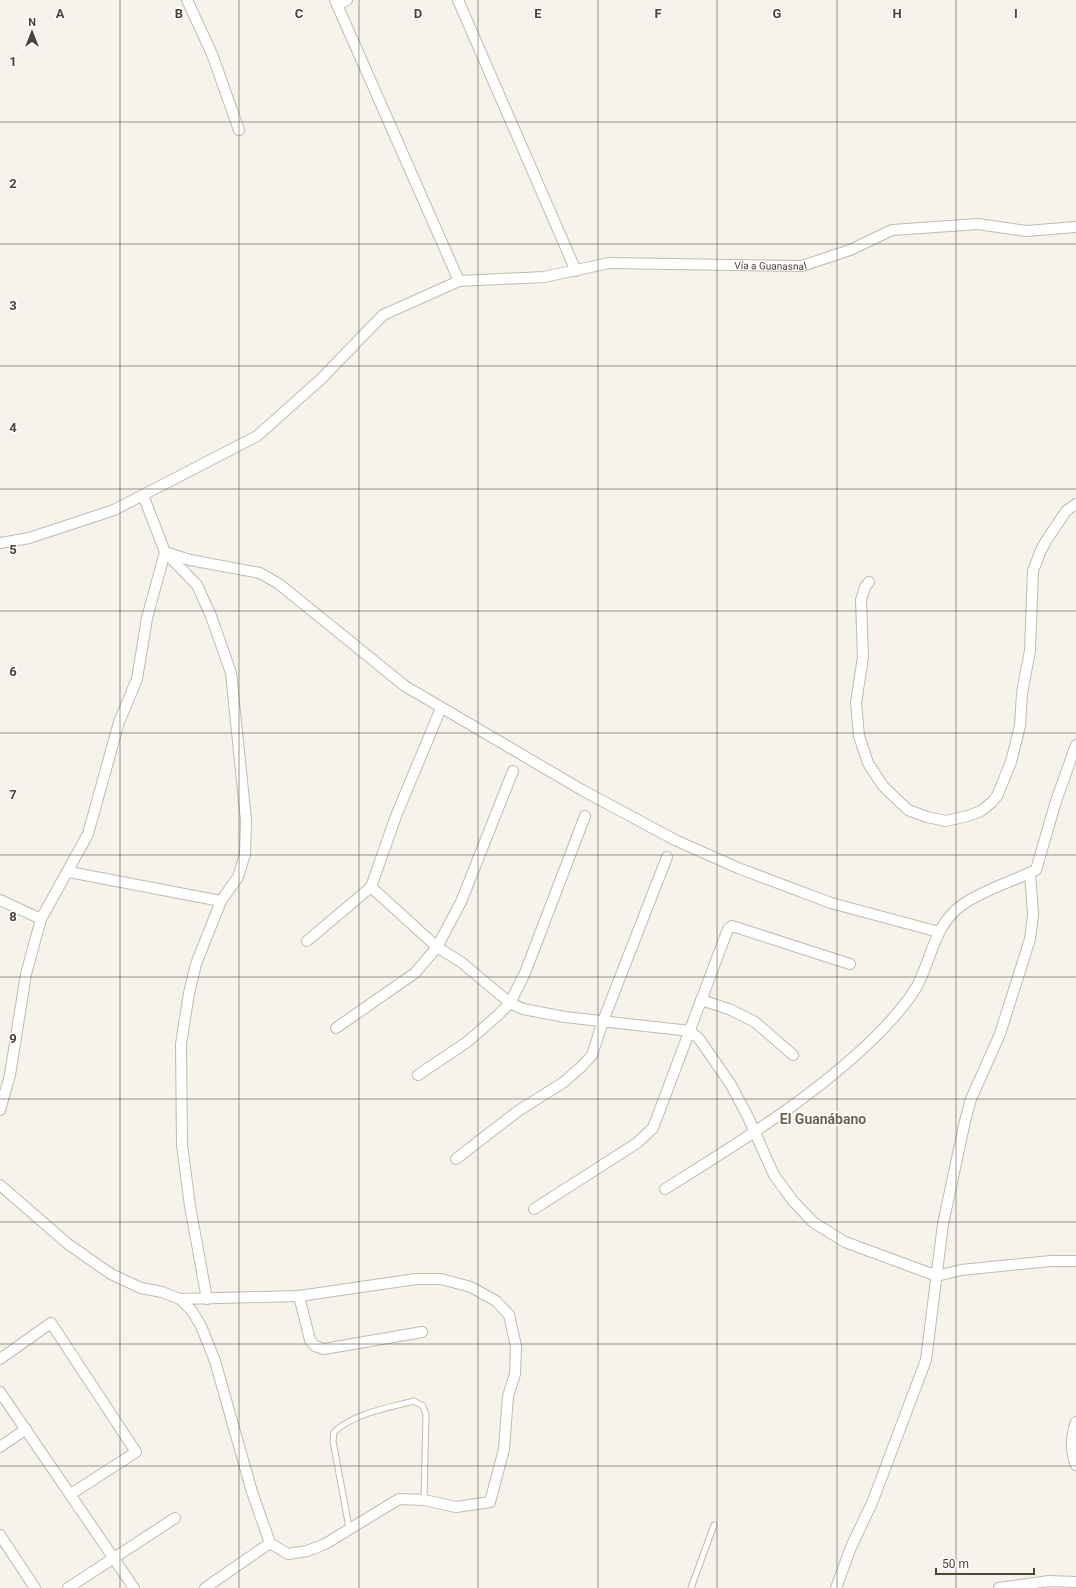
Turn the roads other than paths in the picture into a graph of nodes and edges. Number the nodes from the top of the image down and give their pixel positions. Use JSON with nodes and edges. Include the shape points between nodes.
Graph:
{"nodes":[{"id":1,"x":187,"y":0,"type":"edge"},
{"id":2,"x":347,"y":0,"type":"edge"},
{"id":3,"x":458,"y":0,"type":"edge"},
{"id":4,"x":336,"y":2,"type":"edge"},
{"id":5,"x":239,"y":130,"type":"dead end"},
{"id":6,"x":1076,"y":226,"type":"edge"},
{"id":7,"x":576,"y":271,"type":"junction"},
{"id":8,"x":459,"y":281,"type":"junction"},
{"id":9,"x":143,"y":495,"type":"junction"},
{"id":10,"x":1076,"y":504,"type":"edge"},
{"id":11,"x":0,"y":542,"type":"edge"},
{"id":12,"x":164,"y":552,"type":"junction"},
{"id":13,"x":869,"y":582,"type":"dead end"},
{"id":14,"x":441,"y":708,"type":"junction"},
{"id":15,"x":1076,"y":745,"type":"edge"},
{"id":16,"x":513,"y":771,"type":"dead end"},
{"id":17,"x":585,"y":816,"type":"dead end"},
{"id":18,"x":667,"y":857,"type":"dead end"},
{"id":19,"x":69,"y":872,"type":"junction"},
{"id":20,"x":1030,"y":873,"type":"junction"},
{"id":21,"x":371,"y":887,"type":"junction"},
{"id":22,"x":0,"y":900,"type":"edge"},
{"id":23,"x":221,"y":901,"type":"junction"},
{"id":24,"x":41,"y":918,"type":"junction"},
{"id":25,"x":939,"y":932,"type":"junction"},
{"id":26,"x":307,"y":941,"type":"dead end"},
{"id":27,"x":437,"y":947,"type":"junction"},
{"id":28,"x":850,"y":964,"type":"dead end"},
{"id":29,"x":701,"y":1000,"type":"junction"},
{"id":30,"x":510,"y":1003,"type":"junction"},
{"id":31,"x":603,"y":1021,"type":"junction"},
{"id":32,"x":336,"y":1028,"type":"dead end"},
{"id":33,"x":690,"y":1031,"type":"junction"},
{"id":34,"x":793,"y":1054,"type":"dead end"},
{"id":35,"x":418,"y":1075,"type":"dead end"},
{"id":36,"x":0,"y":1110,"type":"edge"},
{"id":37,"x":755,"y":1132,"type":"junction"},
{"id":38,"x":456,"y":1159,"type":"dead end"},
{"id":39,"x":0,"y":1185,"type":"edge"},
{"id":40,"x":665,"y":1189,"type":"dead end"},
{"id":41,"x":534,"y":1209,"type":"dead end"},
{"id":42,"x":1076,"y":1261,"type":"edge"},
{"id":43,"x":937,"y":1276,"type":"junction"},
{"id":44,"x":299,"y":1296,"type":"junction"},
{"id":45,"x":180,"y":1299,"type":"junction"},
{"id":46,"x":208,"y":1299,"type":"junction"},
{"id":47,"x":422,"y":1332,"type":"dead end"},
{"id":48,"x":0,"y":1359,"type":"edge"},
{"id":49,"x":0,"y":1392,"type":"edge"},
{"id":50,"x":1076,"y":1422,"type":"edge"},
{"id":51,"x":26,"y":1429,"type":"junction"},
{"id":52,"x":0,"y":1447,"type":"edge"},
{"id":53,"x":1076,"y":1465,"type":"edge"},
{"id":54,"x":70,"y":1494,"type":"junction"},
{"id":55,"x":424,"y":1500,"type":"junction"},
{"id":56,"x":176,"y":1518,"type":"dead end"},
{"id":57,"x":714,"y":1525,"type":"dead end"},
{"id":58,"x":349,"y":1528,"type":"junction"},
{"id":59,"x":0,"y":1535,"type":"edge"},
{"id":60,"x":270,"y":1543,"type":"junction"},
{"id":61,"x":114,"y":1558,"type":"junction"},
{"id":62,"x":1076,"y":1582,"type":"edge"},
{"id":63,"x":35,"y":1588,"type":"edge"},
{"id":64,"x":68,"y":1588,"type":"edge"},
{"id":65,"x":134,"y":1588,"type":"edge"},
{"id":66,"x":205,"y":1588,"type":"edge"},
{"id":67,"x":691,"y":1588,"type":"edge"},
{"id":68,"x":836,"y":1588,"type":"edge"},
{"id":69,"x":999,"y":1588,"type":"edge"}],
"edges":[{"from":1,"to":5,"type":"street","via":[[212,54]]},
{"from":2,"to":4,"type":"street"},
{"from":3,"to":7,"type":"street"},
{"from":4,"to":8,"type":"street"},
{"from":6,"to":7,"type":"street","name":"Vía a Guanasnal","via":[[1026,230],[978,224],[892,230],[850,250],[802,266],[609,263]]},
{"from":7,"to":8,"type":"street","name":"Vía a Guanasnal","via":[[544,278]]},
{"from":8,"to":9,"type":"street","via":[[384,315],[320,380],[257,436]]},
{"from":9,"to":11,"type":"street","via":[[114,510],[29,538]]},
{"from":9,"to":12,"type":"street"},
{"from":10,"to":13,"type":"street","via":[[1066,511],[1046,541],[1033,571],[1030,651],[1022,693],[1020,726],[1011,762],[997,796],[981,811],[968,816],[946,821],[908,810],[883,786],[868,763],[859,736],[856,703],[862,657],[861,600]]},
{"from":12,"to":14,"type":"street","via":[[215,566],[260,573],[278,584],[405,686]]},
{"from":12,"to":19,"type":"street","via":[[147,618],[138,679],[120,722],[88,834]]},
{"from":12,"to":23,"type":"street","via":[[197,585],[231,673],[245,804],[246,847],[238,877]]},
{"from":14,"to":21,"type":"street","via":[[396,816]]},
{"from":14,"to":25,"type":"street","via":[[582,790],[675,840],[738,868],[831,902]]},
{"from":15,"to":20,"type":"street","via":[[1036,870]]},
{"from":16,"to":27,"type":"street","via":[[461,902]]},
{"from":17,"to":30,"type":"street","via":[[525,973]]},
{"from":18,"to":31,"type":"street"},
{"from":19,"to":23,"type":"street"},
{"from":19,"to":24,"type":"street"},
{"from":20,"to":25,"type":"street","via":[[962,905]]},
{"from":20,"to":43,"type":"street","via":[[1030,939],[1000,1034],[971,1099],[943,1224]]},
{"from":21,"to":26,"type":"street"},
{"from":21,"to":27,"type":"street"},
{"from":22,"to":24,"type":"street"},
{"from":23,"to":46,"type":"street","via":[[196,964],[181,1044],[182,1145],[190,1206]]},
{"from":24,"to":36,"type":"street","via":[[26,974],[10,1075]]},
{"from":25,"to":37,"type":"street","via":[[918,985],[876,1036],[819,1087]]},
{"from":27,"to":30,"type":"street","via":[[461,962]]},
{"from":27,"to":32,"type":"street","via":[[415,973]]},
{"from":28,"to":29,"type":"street","via":[[732,926],[728,929]]},
{"from":29,"to":33,"type":"street"},
{"from":29,"to":34,"type":"street","via":[[755,1022]]},
{"from":30,"to":31,"type":"street","via":[[523,1010]]},
{"from":30,"to":35,"type":"street","via":[[467,1042]]},
{"from":31,"to":33,"type":"street"},
{"from":31,"to":38,"type":"street","via":[[592,1054],[582,1066],[564,1082],[518,1111]]},
{"from":33,"to":37,"type":"street","via":[[711,1054],[731,1085]]},
{"from":33,"to":41,"type":"street","via":[[653,1128],[637,1143]]},
{"from":37,"to":40,"type":"street"},
{"from":37,"to":43,"type":"street","via":[[774,1175],[813,1222],[844,1242]]},
{"from":39,"to":45,"type":"street","via":[[68,1244],[111,1274],[141,1288]]},
{"from":42,"to":43,"type":"street","via":[[961,1270]]},
{"from":43,"to":68,"type":"street","via":[[926,1360],[875,1497],[851,1547]]},
{"from":44,"to":46,"type":"street"},
{"from":44,"to":47,"type":"street","via":[[310,1340],[315,1346],[324,1349]]},
{"from":44,"to":55,"type":"street","via":[[416,1279],[441,1279],[471,1287],[496,1301],[509,1315],[516,1346],[515,1374],[508,1396],[504,1449],[490,1502],[456,1507]]},
{"from":45,"to":46,"type":"street"},
{"from":45,"to":60,"type":"street","via":[[192,1311],[201,1326],[215,1361],[252,1492]]},
{"from":48,"to":54,"type":"street","via":[[51,1323],[136,1452]]},
{"from":49,"to":51,"type":"street"},
{"from":50,"to":53,"type":"street","via":[[1071,1442]]},
{"from":51,"to":52,"type":"street"},
{"from":51,"to":54,"type":"street"},
{"from":54,"to":61,"type":"street"},
{"from":55,"to":58,"type":"street","via":[[399,1499]]},
{"from":55,"to":58,"type":"lane","via":[[426,1415],[423,1406],[414,1401],[376,1411],[344,1423],[334,1432],[333,1441]]},
{"from":56,"to":61,"type":"street"},
{"from":57,"to":67,"type":"lane"},
{"from":58,"to":60,"type":"street","via":[[325,1544],[301,1552],[288,1554]]},
{"from":59,"to":63,"type":"street"},
{"from":60,"to":66,"type":"street"},
{"from":61,"to":64,"type":"street"},
{"from":61,"to":65,"type":"street"},
{"from":62,"to":69,"type":"street","via":[[1049,1582]]}]}
